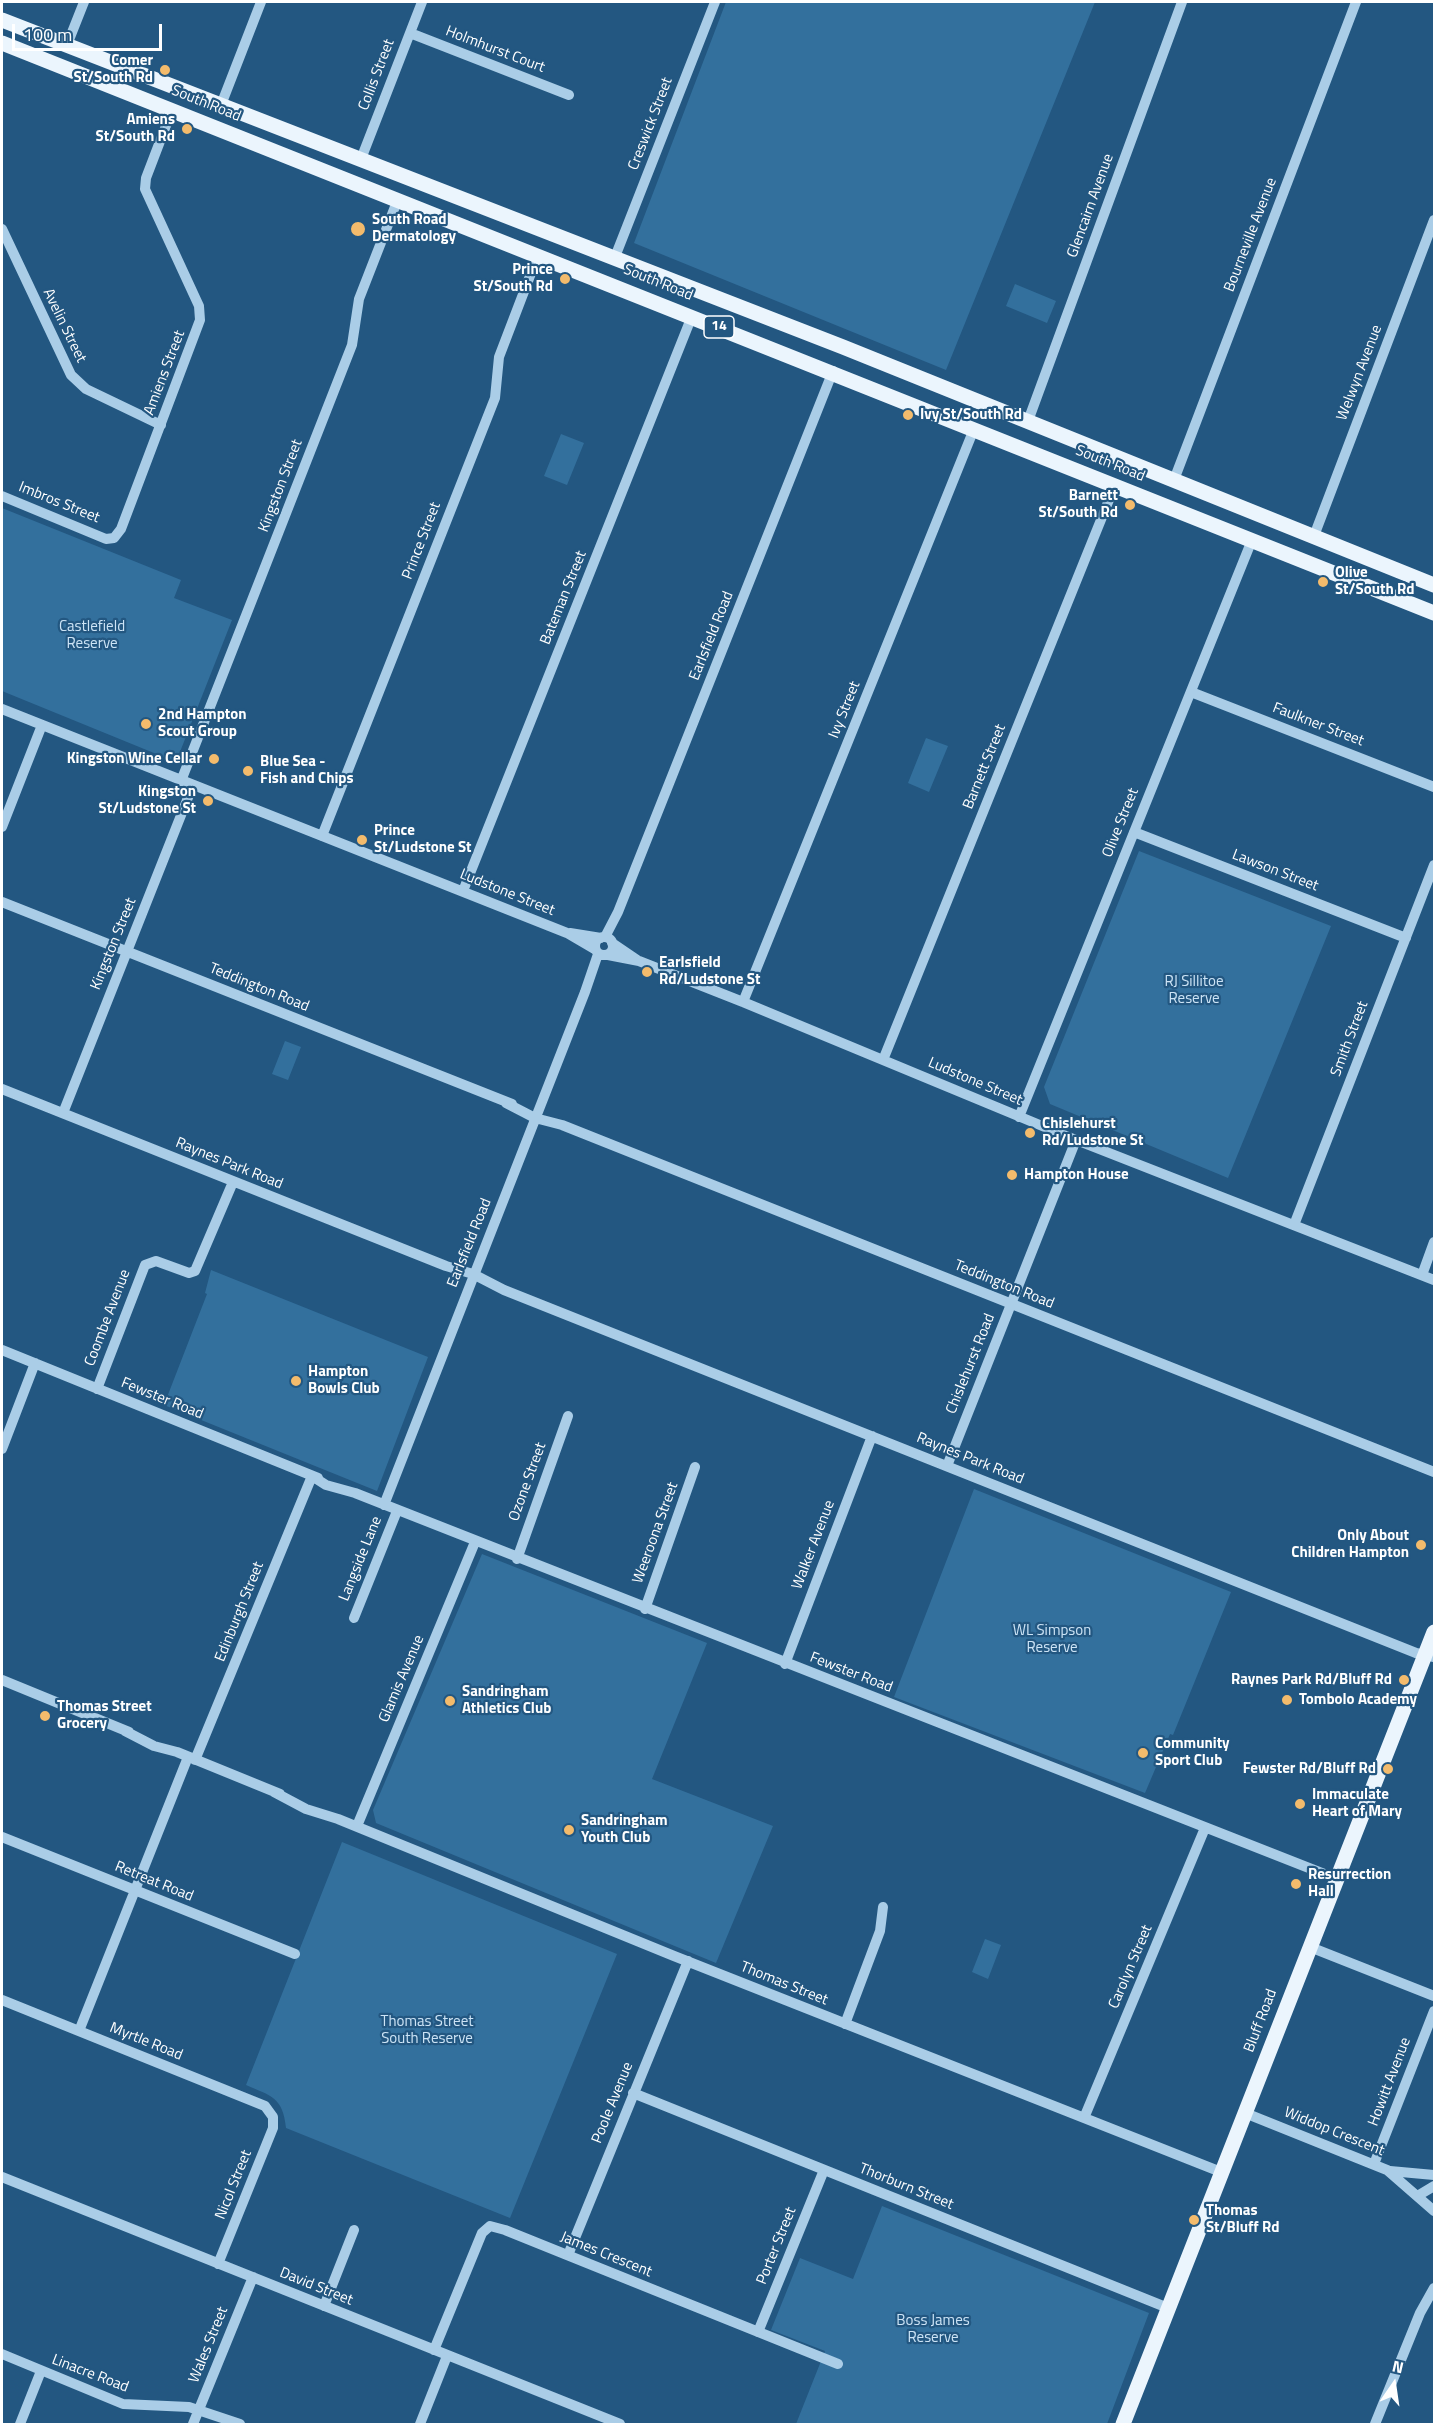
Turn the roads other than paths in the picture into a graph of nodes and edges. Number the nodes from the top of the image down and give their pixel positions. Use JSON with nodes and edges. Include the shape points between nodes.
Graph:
{"nodes":[{"id":1,"x":84,"y":2,"type":"edge"},
{"id":2,"x":261,"y":2,"type":"edge"},
{"id":3,"x":422,"y":2,"type":"edge"},
{"id":4,"x":715,"y":2,"type":"edge"},
{"id":5,"x":1182,"y":2,"type":"edge"},
{"id":6,"x":1356,"y":2,"type":"edge"},
{"id":7,"x":2,"y":20,"type":"edge"},
{"id":8,"x":410,"y":33,"type":"junction"},
{"id":9,"x":2,"y":43,"type":"edge"},
{"id":10,"x":67,"y":45,"type":"junction"},
{"id":11,"x":569,"y":95,"type":"dead end"},
{"id":12,"x":221,"y":105,"type":"junction"},
{"id":13,"x":172,"y":110,"type":"junction"},
{"id":14,"x":361,"y":159,"type":"junction"},
{"id":15,"x":408,"y":177,"type":"junction"},
{"id":16,"x":398,"y":200,"type":"junction"},
{"id":17,"x":1434,"y":220,"type":"edge"},
{"id":18,"x":3,"y":235,"type":"edge"},
{"id":19,"x":538,"y":255,"type":"junction"},
{"id":20,"x":615,"y":257,"type":"junction"},
{"id":21,"x":692,"y":316,"type":"junction"},
{"id":22,"x":843,"y":347,"type":"junction"},
{"id":23,"x":833,"y":371,"type":"junction"},
{"id":24,"x":1028,"y":421,"type":"junction"},
{"id":25,"x":161,"y":425,"type":"junction"},
{"id":26,"x":974,"y":429,"type":"junction"},
{"id":27,"x":1174,"y":480,"type":"junction"},
{"id":28,"x":1115,"y":485,"type":"junction"},
{"id":29,"x":2,"y":496,"type":"edge"},
{"id":30,"x":1262,"y":515,"type":"junction"},
{"id":31,"x":1314,"y":536,"type":"junction"},
{"id":32,"x":106,"y":539,"type":"joint"},
{"id":33,"x":1252,"y":540,"type":"junction"},
{"id":34,"x":1434,"y":585,"type":"edge"},
{"id":35,"x":1434,"y":613,"type":"edge"},
{"id":36,"x":1191,"y":692,"type":"junction"},
{"id":37,"x":2,"y":709,"type":"edge"},
{"id":38,"x":42,"y":725,"type":"junction"},
{"id":39,"x":181,"y":781,"type":"junction"},
{"id":40,"x":193,"y":786,"type":"junction"},
{"id":41,"x":1434,"y":787,"type":"edge"},
{"id":42,"x":2,"y":827,"type":"edge"},
{"id":43,"x":1134,"y":832,"type":"junction"},
{"id":44,"x":322,"y":836,"type":"junction"},
{"id":45,"x":1434,"y":865,"type":"edge"},
{"id":46,"x":463,"y":891,"type":"junction"},
{"id":47,"x":2,"y":902,"type":"edge"},
{"id":48,"x":567,"y":933,"type":"junction"},
{"id":49,"x":1406,"y":938,"type":"junction"},
{"id":50,"x":607,"y":939,"type":"junction"},
{"id":51,"x":127,"y":952,"type":"junction"},
{"id":52,"x":601,"y":954,"type":"junction"},
{"id":53,"x":639,"y":961,"type":"junction"},
{"id":54,"x":743,"y":1002,"type":"junction"},
{"id":55,"x":883,"y":1060,"type":"junction"},
{"id":56,"x":2,"y":1089,"type":"edge"},
{"id":57,"x":63,"y":1113,"type":"junction"},
{"id":58,"x":536,"y":1115,"type":"junction"},
{"id":59,"x":1019,"y":1117,"type":"junction"},
{"id":60,"x":1076,"y":1140,"type":"junction"},
{"id":61,"x":233,"y":1182,"type":"junction"},
{"id":62,"x":1293,"y":1225,"type":"junction"},
{"id":63,"x":1434,"y":1242,"type":"edge"},
{"id":64,"x":1422,"y":1275,"type":"junction"},
{"id":65,"x":472,"y":1277,"type":"junction"},
{"id":66,"x":1434,"y":1280,"type":"edge"},
{"id":67,"x":1011,"y":1304,"type":"junction"},
{"id":68,"x":2,"y":1350,"type":"edge"},
{"id":69,"x":35,"y":1364,"type":"junction"},
{"id":70,"x":98,"y":1389,"type":"junction"},
{"id":71,"x":568,"y":1416,"type":"dead end"},
{"id":72,"x":872,"y":1436,"type":"junction"},
{"id":73,"x":2,"y":1449,"type":"edge"},
{"id":74,"x":947,"y":1466,"type":"junction"},
{"id":75,"x":695,"y":1467,"type":"dead end"},
{"id":76,"x":1434,"y":1472,"type":"edge"},
{"id":77,"x":312,"y":1476,"type":"junction"},
{"id":78,"x":384,"y":1505,"type":"junction"},
{"id":79,"x":397,"y":1511,"type":"junction"},
{"id":80,"x":475,"y":1542,"type":"junction"},
{"id":81,"x":517,"y":1558,"type":"junction"},
{"id":82,"x":645,"y":1609,"type":"junction"},
{"id":83,"x":354,"y":1618,"type":"dead end"},
{"id":84,"x":1434,"y":1632,"type":"edge"},
{"id":85,"x":1431,"y":1658,"type":"edge"},
{"id":86,"x":785,"y":1664,"type":"junction"},
{"id":87,"x":2,"y":1680,"type":"edge"},
{"id":88,"x":192,"y":1758,"type":"junction"},
{"id":89,"x":357,"y":1826,"type":"junction"},
{"id":90,"x":1205,"y":1828,"type":"junction"},
{"id":91,"x":2,"y":1837,"type":"edge"},
{"id":92,"x":1337,"y":1879,"type":"junction"},
{"id":93,"x":135,"y":1890,"type":"junction"},
{"id":94,"x":883,"y":1907,"type":"dead end"},
{"id":95,"x":1310,"y":1947,"type":"junction"},
{"id":96,"x":295,"y":1954,"type":"dead end"},
{"id":97,"x":688,"y":1961,"type":"junction"},
{"id":98,"x":1434,"y":1995,"type":"edge"},
{"id":99,"x":2,"y":2000,"type":"edge"},
{"id":100,"x":1434,"y":2011,"type":"edge"},
{"id":101,"x":845,"y":2024,"type":"junction"},
{"id":102,"x":79,"y":2031,"type":"junction"},
{"id":103,"x":633,"y":2093,"type":"junction"},
{"id":104,"x":1245,"y":2113,"type":"junction"},
{"id":105,"x":273,"y":2117,"type":"joint"},
{"id":106,"x":1084,"y":2118,"type":"junction"},
{"id":107,"x":1374,"y":2164,"type":"junction"},
{"id":108,"x":824,"y":2170,"type":"junction"},
{"id":109,"x":1387,"y":2170,"type":"junction"},
{"id":110,"x":1221,"y":2172,"type":"junction"},
{"id":111,"x":1434,"y":2175,"type":"edge"},
{"id":112,"x":2,"y":2177,"type":"edge"},
{"id":113,"x":1434,"y":2187,"type":"edge"},
{"id":114,"x":1434,"y":2195,"type":"edge"},
{"id":115,"x":1421,"y":2198,"type":"junction"},
{"id":116,"x":1434,"y":2211,"type":"edge"},
{"id":117,"x":354,"y":2230,"type":"dead end"},
{"id":118,"x":568,"y":2255,"type":"junction"},
{"id":119,"x":218,"y":2264,"type":"junction"},
{"id":120,"x":253,"y":2277,"type":"junction"},
{"id":121,"x":1434,"y":2288,"type":"edge"},
{"id":122,"x":324,"y":2306,"type":"junction"},
{"id":123,"x":1168,"y":2308,"type":"junction"},
{"id":124,"x":758,"y":2332,"type":"junction"},
{"id":125,"x":434,"y":2350,"type":"junction"},
{"id":126,"x":2,"y":2354,"type":"edge"},
{"id":127,"x":447,"y":2356,"type":"junction"},
{"id":128,"x":838,"y":2364,"type":"dead end"},
{"id":129,"x":41,"y":2371,"type":"junction"},
{"id":130,"x":199,"y":2409,"type":"junction"},
{"id":131,"x":20,"y":2424,"type":"edge"},
{"id":132,"x":193,"y":2424,"type":"edge"},
{"id":133,"x":240,"y":2424,"type":"edge"},
{"id":134,"x":420,"y":2424,"type":"edge"},
{"id":135,"x":620,"y":2424,"type":"edge"},
{"id":136,"x":1123,"y":2424,"type":"edge"},
{"id":137,"x":1375,"y":2424,"type":"edge"}],
"edges":[{"from":1,"to":10,"type":"street"},
{"from":2,"to":12,"type":"street"},
{"from":3,"to":8,"type":"street","name":"Collis Street"},
{"from":4,"to":20,"type":"street","name":"Creswick Street"},
{"from":5,"to":24,"type":"street","name":"Glencairn Avenue"},
{"from":6,"to":27,"type":"street","name":"Bourneville Avenue"},
{"from":7,"to":10,"type":"main road","name":"South Road","number":"14"},
{"from":8,"to":11,"type":"street","name":"Holmhurst Court"},
{"from":8,"to":14,"type":"street","name":"Collis Street"},
{"from":9,"to":13,"type":"main road","name":"South Road","number":"14"},
{"from":10,"to":12,"type":"main road","name":"South Road","number":"14"},
{"from":12,"to":14,"type":"main road","name":"South Road","number":"14"},
{"from":13,"to":16,"type":"main road","name":"South Road","number":"14"},
{"from":13,"to":25,"type":"street","name":"Amiens Street","via":[[145,189],[200,313],[197,331]]},
{"from":14,"to":15,"type":"main road","name":"South Road","number":"14"},
{"from":15,"to":16,"type":"main road"},
{"from":15,"to":20,"type":"main road","name":"South Road","number":"14"},
{"from":16,"to":19,"type":"main road","name":"South Road","number":"14"},
{"from":16,"to":39,"type":"street","name":"Kingston Street","via":[[359,299],[352,345]]},
{"from":17,"to":31,"type":"street","name":"Welwyn Avenue"},
{"from":18,"to":25,"type":"street","name":"Avelin Street","via":[[71,375],[86,389]]},
{"from":19,"to":21,"type":"main road","name":"South Road","number":"14"},
{"from":19,"to":44,"type":"street","name":"Prince Street","via":[[499,357],[495,398]]},
{"from":20,"to":22,"type":"main road","name":"South Road","number":"14"},
{"from":21,"to":23,"type":"main road","name":"South Road","number":"14"},
{"from":21,"to":46,"type":"street","name":"Bateman Street"},
{"from":22,"to":23,"type":"main road"},
{"from":22,"to":24,"type":"main road","name":"South Road","number":"14"},
{"from":23,"to":26,"type":"main road","name":"South Road","number":"14"},
{"from":23,"to":50,"type":"street","name":"Earlsfield Road"},
{"from":24,"to":27,"type":"main road","name":"South Road","number":"14"},
{"from":25,"to":32,"type":"street","name":"Amiens Street","via":[[121,529],[114,538]]},
{"from":26,"to":28,"type":"main road","name":"South Road","number":"14"},
{"from":26,"to":54,"type":"street","name":"Ivy Street"},
{"from":27,"to":30,"type":"main road","name":"South Road","number":"14"},
{"from":28,"to":33,"type":"main road","name":"South Road","number":"14"},
{"from":28,"to":55,"type":"street","name":"Barnett Street"},
{"from":29,"to":32,"type":"street","name":"Imbros Street"},
{"from":30,"to":31,"type":"main road","name":"South Road","number":"14"},
{"from":30,"to":33,"type":"main road"},
{"from":31,"to":34,"type":"main road","name":"South Road","number":"14"},
{"from":33,"to":35,"type":"main road","name":"South Road","number":"14"},
{"from":33,"to":36,"type":"street","name":"Olive Street"},
{"from":36,"to":41,"type":"street","name":"Faulkner Street"},
{"from":36,"to":43,"type":"street","name":"Olive Street"},
{"from":37,"to":38,"type":"street","name":"Ludstone Street"},
{"from":38,"to":39,"type":"street","name":"Ludstone Street"},
{"from":38,"to":42,"type":"street"},
{"from":39,"to":40,"type":"street","name":"Ludstone Street"},
{"from":40,"to":44,"type":"street","name":"Ludstone Street"},
{"from":40,"to":51,"type":"street","name":"Kingston Street"},
{"from":43,"to":49,"type":"street","name":"Lawson Street"},
{"from":43,"to":59,"type":"street","name":"Olive Street"},
{"from":44,"to":46,"type":"street","name":"Ludstone Street"},
{"from":45,"to":49,"type":"street","name":"Smith Street"},
{"from":46,"to":48,"type":"street","name":"Ludstone Street"},
{"from":47,"to":51,"type":"street","name":"Teddington Road"},
{"from":48,"to":50,"type":"street","name":"Ludstone Street"},
{"from":48,"to":52,"type":"street","name":"Ludstone Street"},
{"from":49,"to":62,"type":"street","name":"Smith Street"},
{"from":50,"to":52,"type":"street","name":"Earlsfield Road"},
{"from":50,"to":53,"type":"street","name":"Ludstone Street"},
{"from":51,"to":57,"type":"street","name":"Kingston Street"},
{"from":51,"to":58,"type":"street","name":"Teddington Road"},
{"from":52,"to":53,"type":"street","name":"Ludstone Street"},
{"from":52,"to":58,"type":"street","name":"Earlsfield Road"},
{"from":53,"to":54,"type":"street","name":"Ludstone Street"},
{"from":54,"to":55,"type":"street","name":"Ludstone Street"},
{"from":55,"to":59,"type":"street","name":"Ludstone Street"},
{"from":56,"to":57,"type":"street","name":"Raynes Park Road"},
{"from":57,"to":61,"type":"street","name":"Raynes Park Road"},
{"from":58,"to":65,"type":"street","name":"Earlsfield Road"},
{"from":58,"to":67,"type":"street","name":"Teddington Road"},
{"from":59,"to":60,"type":"street","name":"Ludstone Street"},
{"from":60,"to":62,"type":"street","name":"Ludstone Street"},
{"from":60,"to":67,"type":"street","name":"Chislehurst Road"},
{"from":61,"to":65,"type":"street","name":"Raynes Park Road"},
{"from":61,"to":70,"type":"street","name":"Coombe Avenue","via":[[195,1271],[189,1273],[156,1261],[143,1269]]},
{"from":62,"to":64,"type":"street","name":"Ludstone Street"},
{"from":63,"to":64,"type":"street"},
{"from":64,"to":66,"type":"street","name":"Ludstone Street"},
{"from":65,"to":72,"type":"street","name":"Raynes Park Road"},
{"from":65,"to":78,"type":"street","name":"Earlsfield Road"},
{"from":67,"to":74,"type":"street","name":"Chislehurst Road"},
{"from":67,"to":76,"type":"street","name":"Teddington Road"},
{"from":68,"to":69,"type":"street","name":"Fewster Road"},
{"from":69,"to":70,"type":"street","name":"Fewster Road"},
{"from":69,"to":73,"type":"street"},
{"from":70,"to":77,"type":"street","name":"Fewster Road"},
{"from":71,"to":81,"type":"street","name":"Ozone Street"},
{"from":72,"to":74,"type":"street","name":"Raynes Park Road"},
{"from":72,"to":86,"type":"street","name":"Walker Avenue"},
{"from":74,"to":85,"type":"street","name":"Raynes Park Road"},
{"from":75,"to":82,"type":"street","name":"Weeroona Street"},
{"from":77,"to":78,"type":"street","name":"Fewster Road","via":[[326,1485]]},
{"from":77,"to":88,"type":"street","name":"Edinburgh Street"},
{"from":78,"to":79,"type":"street","name":"Fewster Road"},
{"from":79,"to":80,"type":"street","name":"Fewster Road"},
{"from":79,"to":83,"type":"street","name":"Langside Lane"},
{"from":80,"to":81,"type":"street","name":"Fewster Road"},
{"from":80,"to":89,"type":"street","name":"Glamis Avenue"},
{"from":81,"to":82,"type":"street","name":"Fewster Road"},
{"from":82,"to":86,"type":"street","name":"Fewster Road"},
{"from":84,"to":85,"type":"main road","name":"Bluff Road"},
{"from":85,"to":92,"type":"main road","name":"Bluff Road"},
{"from":86,"to":90,"type":"street","name":"Fewster Road"},
{"from":87,"to":88,"type":"street","name":"Thomas Street","via":[[154,1746]]},
{"from":88,"to":89,"type":"street","name":"Thomas Street"},
{"from":88,"to":93,"type":"street","name":"Edinburgh Street"},
{"from":89,"to":97,"type":"street","name":"Thomas Street"},
{"from":90,"to":92,"type":"street","name":"Fewster Road"},
{"from":90,"to":106,"type":"street","name":"Carolyn Street"},
{"from":91,"to":93,"type":"street","name":"Retreat Road"},
{"from":92,"to":95,"type":"main road","name":"Bluff Road"},
{"from":93,"to":96,"type":"street","name":"Retreat Road"},
{"from":93,"to":102,"type":"street","name":"Edinburgh Street"},
{"from":94,"to":101,"type":"street","via":[[880,1931]]},
{"from":95,"to":98,"type":"street"},
{"from":95,"to":104,"type":"main road","name":"Bluff Road"},
{"from":97,"to":101,"type":"street","name":"Thomas Street"},
{"from":97,"to":103,"type":"street","name":"Poole Avenue"},
{"from":99,"to":102,"type":"street","name":"Myrtle Road"},
{"from":100,"to":107,"type":"street","name":"Howitt Avenue"},
{"from":101,"to":106,"type":"street","name":"Thomas Street"},
{"from":102,"to":105,"type":"street","name":"Myrtle Road","via":[[265,2106]]},
{"from":103,"to":108,"type":"street","name":"Thorburn Street"},
{"from":103,"to":118,"type":"street","name":"Poole Avenue"},
{"from":104,"to":107,"type":"street","name":"Widdop Crescent"},
{"from":104,"to":110,"type":"main road","name":"Bluff Road"},
{"from":105,"to":119,"type":"street","name":"Nicol Street","via":[[273,2128]]},
{"from":106,"to":110,"type":"street","name":"Thomas Street"},
{"from":107,"to":109,"type":"street","name":"Widdop Crescent"},
{"from":108,"to":123,"type":"street","name":"Thorburn Street"},
{"from":108,"to":124,"type":"street","name":"Porter Street"},
{"from":109,"to":111,"type":"street"},
{"from":109,"to":115,"type":"street","name":"Widdop Crescent"},
{"from":110,"to":123,"type":"main road","name":"Bluff Road"},
{"from":112,"to":119,"type":"street","name":"David Street"},
{"from":113,"to":115,"type":"street"},
{"from":114,"to":115,"type":"street"},
{"from":115,"to":116,"type":"street","name":"Widdop Crescent"},
{"from":117,"to":122,"type":"street"},
{"from":118,"to":124,"type":"street","name":"James Crescent"},
{"from":118,"to":125,"type":"street","name":"James Crescent","via":[[502,2229],[485,2228]]},
{"from":119,"to":120,"type":"street","name":"David Street"},
{"from":120,"to":122,"type":"street","name":"David Street"},
{"from":120,"to":130,"type":"street","name":"Wales Street"},
{"from":121,"to":137,"type":"street"},
{"from":122,"to":125,"type":"street","name":"David Street"},
{"from":123,"to":136,"type":"main road","name":"Bluff Road"},
{"from":124,"to":128,"type":"street","name":"James Crescent"},
{"from":125,"to":127,"type":"street","name":"David Street"},
{"from":126,"to":129,"type":"street","name":"Linacre Road"},
{"from":127,"to":134,"type":"street"},
{"from":127,"to":135,"type":"street","name":"David Street"},
{"from":129,"to":130,"type":"street","name":"Linacre Road","via":[[123,2404]]},
{"from":129,"to":131,"type":"street"},
{"from":130,"to":132,"type":"street","name":"Wales Street"},
{"from":130,"to":133,"type":"street","name":"Linacre Road"}]}
